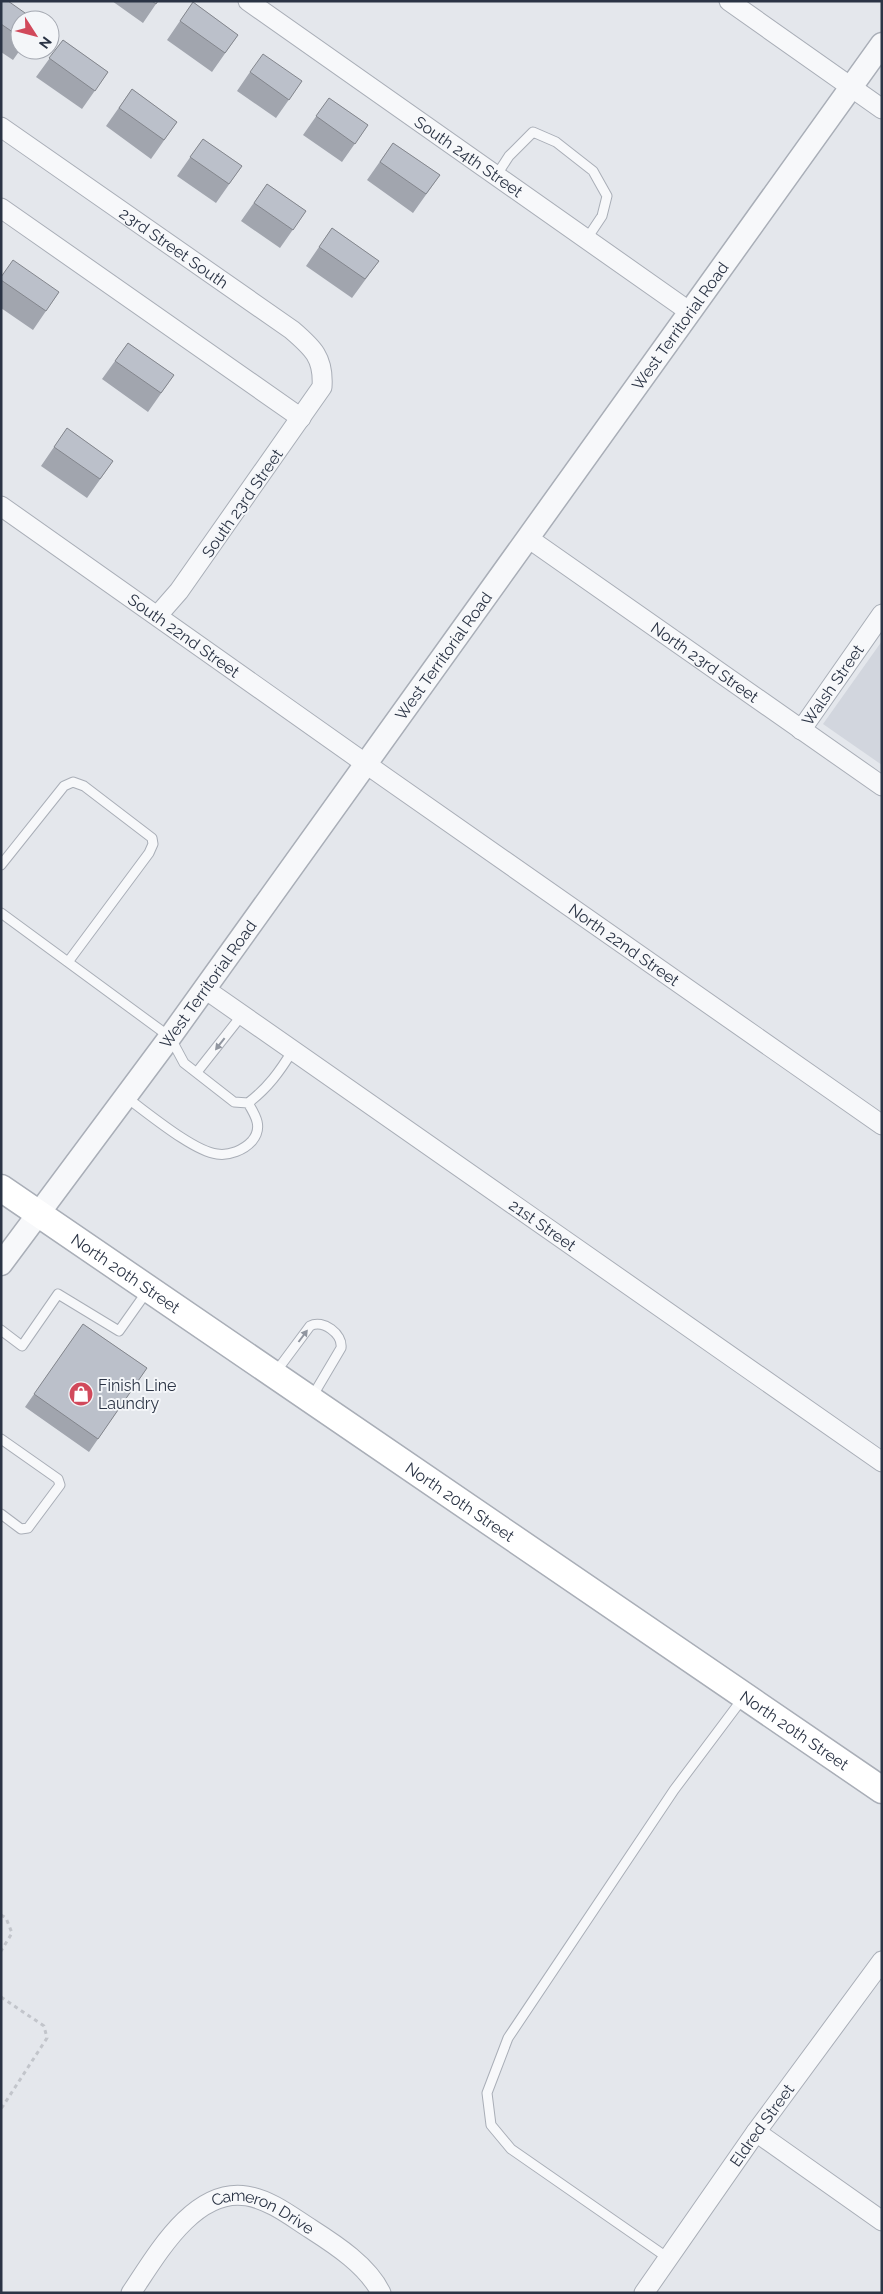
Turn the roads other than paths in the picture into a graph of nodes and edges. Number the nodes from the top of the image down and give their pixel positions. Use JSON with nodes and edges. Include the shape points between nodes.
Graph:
{"nodes":[{"id":1,"x":248,"y":1,"type":"edge"},
{"id":2,"x":729,"y":1,"type":"edge"},
{"id":3,"x":882,"y":44,"type":"edge"},
{"id":4,"x":851,"y":88,"type":"junction"},
{"id":5,"x":882,"y":109,"type":"edge"},
{"id":6,"x":1,"y":127,"type":"edge"},
{"id":7,"x":496,"y":176,"type":"junction"},
{"id":8,"x":1,"y":208,"type":"edge"},
{"id":9,"x":586,"y":240,"type":"junction"},
{"id":10,"x":690,"y":312,"type":"junction"},
{"id":11,"x":322,"y":387,"type":"joint"},
{"id":12,"x":301,"y":418,"type":"junction"},
{"id":13,"x":1,"y":506,"type":"edge"},
{"id":14,"x":528,"y":538,"type":"junction"},
{"id":15,"x":882,"y":614,"type":"edge"},
{"id":16,"x":158,"y":615,"type":"junction"},
{"id":17,"x":801,"y":730,"type":"junction"},
{"id":18,"x":366,"y":765,"type":"junction"},
{"id":19,"x":882,"y":786,"type":"edge"},
{"id":20,"x":1,"y":865,"type":"edge"},
{"id":21,"x":1,"y":914,"type":"edge"},
{"id":22,"x":68,"y":962,"type":"junction"},
{"id":23,"x":205,"y":989,"type":"junction"},
{"id":24,"x":242,"y":1015,"type":"junction"},
{"id":25,"x":170,"y":1038,"type":"junction"},
{"id":26,"x":293,"y":1050,"type":"junction"},
{"id":27,"x":197,"y":1072,"type":"junction"},
{"id":28,"x":126,"y":1098,"type":"junction"},
{"id":29,"x":248,"y":1103,"type":"junction"},
{"id":30,"x":882,"y":1125,"type":"edge"},
{"id":31,"x":1,"y":1188,"type":"edge"},
{"id":32,"x":38,"y":1214,"type":"junction"},
{"id":33,"x":1,"y":1264,"type":"edge"},
{"id":34,"x":148,"y":1290,"type":"junction"},
{"id":35,"x":1,"y":1330,"type":"edge"},
{"id":36,"x":274,"y":1375,"type":"junction"},
{"id":37,"x":310,"y":1400,"type":"junction"},
{"id":38,"x":1,"y":1438,"type":"edge"},
{"id":39,"x":882,"y":1462,"type":"edge"},
{"id":40,"x":1,"y":1514,"type":"edge"},
{"id":41,"x":744,"y":1696,"type":"junction"},
{"id":42,"x":882,"y":1790,"type":"edge"},
{"id":43,"x":882,"y":1961,"type":"edge"},
{"id":44,"x":756,"y":2132,"type":"junction"},
{"id":45,"x":882,"y":2221,"type":"edge"},
{"id":46,"x":668,"y":2258,"type":"junction"},
{"id":47,"x":131,"y":2293,"type":"edge"},
{"id":48,"x":381,"y":2293,"type":"edge"},
{"id":49,"x":644,"y":2293,"type":"edge"}],
"edges":[{"from":1,"to":7,"type":"street","name":"South 24th Street"},
{"from":2,"to":4,"type":"street"},
{"from":3,"to":4,"type":"street","name":"West Territorial Road"},
{"from":4,"to":5,"type":"street"},
{"from":4,"to":10,"type":"street","name":"West Territorial Road"},
{"from":6,"to":11,"type":"street","name":"23rd Street South","via":[[305,341],[319,359]]},
{"from":7,"to":9,"type":"street","name":"South 24th Street"},
{"from":7,"to":9,"type":"lane","via":[[509,156],[533,132],[556,142],[593,171],[607,196],[602,216]]},
{"from":8,"to":12,"type":"street"},
{"from":9,"to":10,"type":"street","name":"South 24th Street"},
{"from":10,"to":14,"type":"street","name":"West Territorial Road"},
{"from":11,"to":12,"type":"street","name":"South 23rd Street"},
{"from":12,"to":16,"type":"street","name":"South 23rd Street","via":[[179,591]]},
{"from":13,"to":16,"type":"street","name":"South 22nd Street"},
{"from":14,"to":17,"type":"street","name":"North 23rd Street"},
{"from":14,"to":18,"type":"street","name":"West Territorial Road"},
{"from":15,"to":17,"type":"street","name":"Walsh Street"},
{"from":16,"to":18,"type":"street","name":"South 22nd Street"},
{"from":17,"to":19,"type":"street","name":"North 23rd Street"},
{"from":18,"to":23,"type":"street","name":"West Territorial Road"},
{"from":18,"to":30,"type":"street","name":"North 22nd Street"},
{"from":20,"to":22,"type":"lane","via":[[64,786],[73,782],[84,786],[152,838],[149,853]]},
{"from":21,"to":22,"type":"lane"},
{"from":22,"to":25,"type":"lane"},
{"from":23,"to":24,"type":"street","name":"21st Street"},
{"from":23,"to":25,"type":"street","name":"West Territorial Road"},
{"from":24,"to":26,"type":"street","name":"21st Street"},
{"from":24,"to":27,"type":"lane","one_way":true},
{"from":25,"to":27,"type":"lane","via":[[184,1063]]},
{"from":25,"to":28,"type":"street","name":"West Territorial Road"},
{"from":26,"to":29,"type":"lane","via":[[272,1081]]},
{"from":26,"to":39,"type":"street","name":"21st Street"},
{"from":27,"to":29,"type":"lane","via":[[234,1102]]},
{"from":28,"to":29,"type":"lane","via":[[199,1148],[218,1154],[228,1154],[247,1146],[259,1130]]},
{"from":28,"to":32,"type":"street","name":"West Territorial Road"},
{"from":31,"to":32,"type":"main road","name":"North 20th Street"},
{"from":32,"to":33,"type":"street","name":"West Territorial Road"},
{"from":32,"to":34,"type":"main road","name":"North 20th Street"},
{"from":34,"to":35,"type":"lane","via":[[119,1331],[58,1294],[22,1346]]},
{"from":34,"to":36,"type":"main road","name":"North 20th Street"},
{"from":36,"to":37,"type":"main road","name":"North 20th Street"},
{"from":36,"to":37,"type":"lane","one_way":true,"via":[[310,1326],[321,1323],[341,1337],[341,1348]]},
{"from":37,"to":41,"type":"main road","name":"North 20th Street"},
{"from":38,"to":40,"type":"lane","via":[[58,1479],[60,1485],[28,1528],[21,1529]]},
{"from":41,"to":42,"type":"main road","name":"North 20th Street"},
{"from":41,"to":46,"type":"lane","via":[[674,1790],[508,2038],[487,2093],[491,2125],[512,2149]]},
{"from":43,"to":44,"type":"street","name":"Eldred Street"},
{"from":44,"to":45,"type":"street"},
{"from":44,"to":46,"type":"street","name":"Eldred Street"},
{"from":46,"to":49,"type":"street","name":"Eldred Street"},
{"from":47,"to":48,"type":"street","name":"Cameron Drive","via":[[188,2217],[208,2202],[247,2196],[275,2206],[326,2238],[358,2264]]}]}
